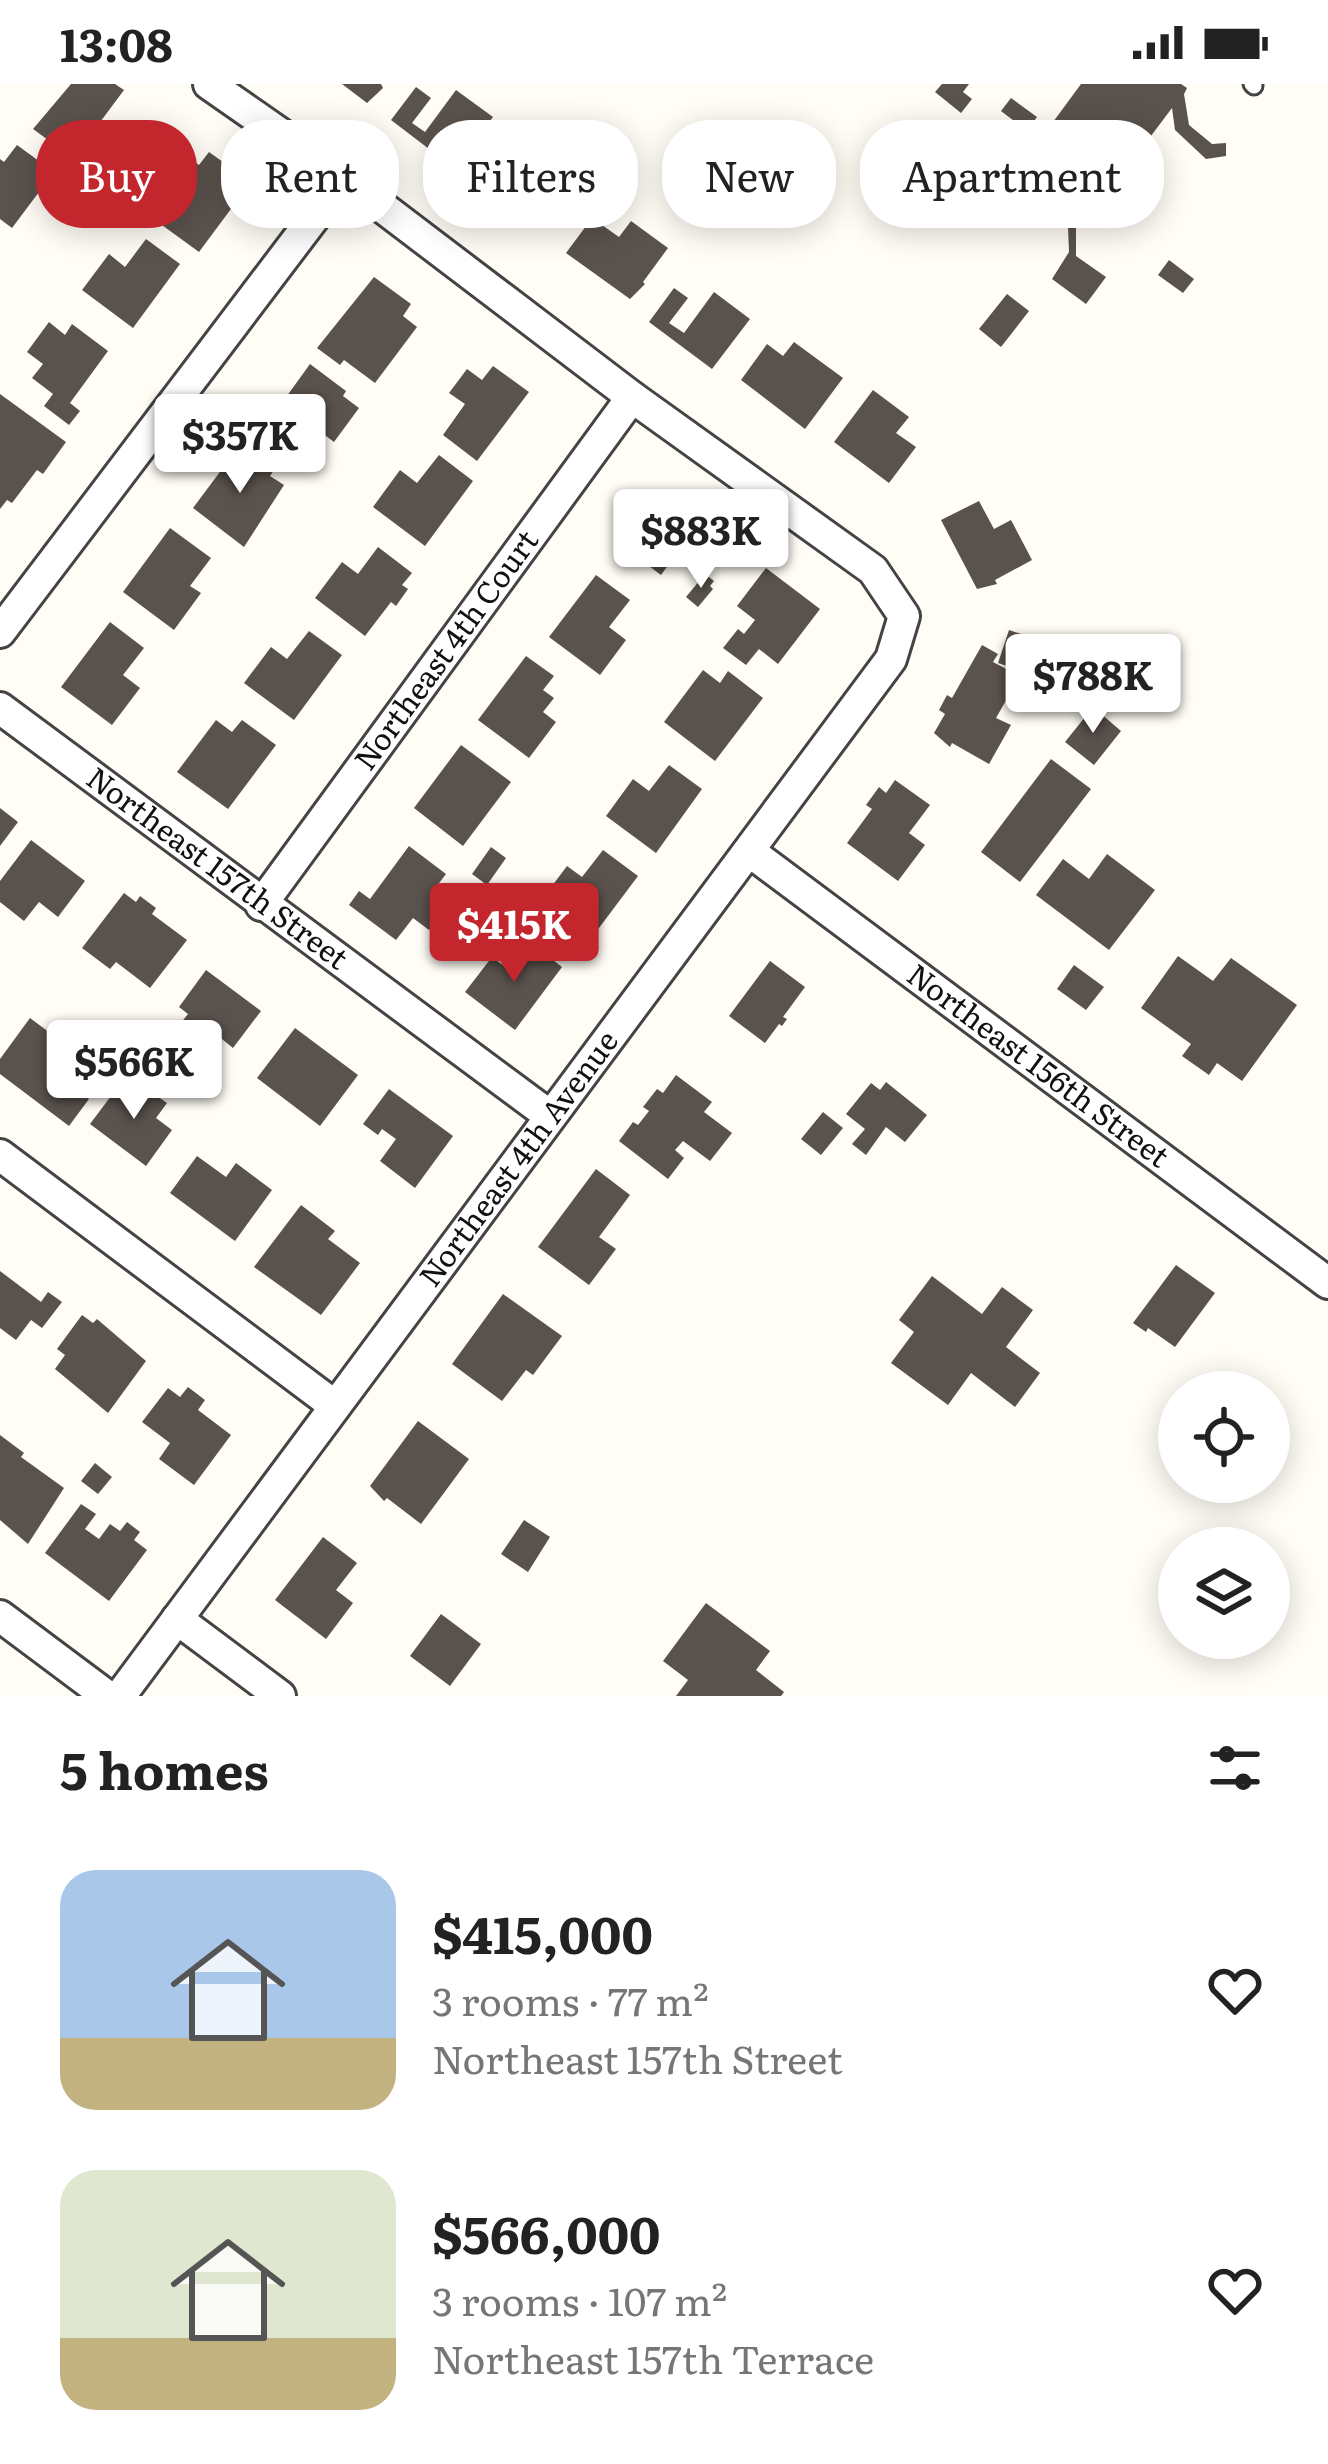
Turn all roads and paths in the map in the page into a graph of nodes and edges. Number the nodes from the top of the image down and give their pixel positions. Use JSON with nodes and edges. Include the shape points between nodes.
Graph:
{"nodes":[{"id":1,"x":209,"y":84,"type":"edge"},
{"id":2,"x":261,"y":120,"type":"edge"},
{"id":3,"x":399,"y":220,"type":"edge"},
{"id":4,"x":306,"y":228,"type":"edge"},
{"id":5,"x":632,"y":397,"type":"junction"},
{"id":6,"x":0,"y":632,"type":"edge"},
{"id":7,"x":0,"y":708,"type":"edge"},
{"id":8,"x":749,"y":851,"type":"junction"},
{"id":9,"x":261,"y":904,"type":"junction"},
{"id":10,"x":550,"y":1116,"type":"junction"},
{"id":11,"x":0,"y":1155,"type":"edge"},
{"id":12,"x":1328,"y":1283,"type":"edge"},
{"id":13,"x":335,"y":1406,"type":"junction"},
{"id":14,"x":0,"y":1616,"type":"edge"},
{"id":15,"x":177,"y":1619,"type":"junction"},
{"id":16,"x":106,"y":1696,"type":"edge"},
{"id":17,"x":120,"y":1696,"type":"edge"},
{"id":18,"x":280,"y":1696,"type":"edge"}],
"edges":[{"from":1,"to":2,"type":"street"},
{"from":3,"to":5,"type":"street"},
{"from":4,"to":6,"type":"street"},
{"from":5,"to":8,"type":"street","name":"Northeast 4th Avenue","via":[[873,570],[904,616],[891,659]]},
{"from":5,"to":9,"type":"street","name":"Northeast 4th Court"},
{"from":7,"to":9,"type":"street","name":"Northeast 157th Street"},
{"from":8,"to":10,"type":"street","name":"Northeast 4th Avenue"},
{"from":8,"to":12,"type":"street","name":"Northeast 156th Street"},
{"from":9,"to":10,"type":"street","name":"Northeast 157th Street"},
{"from":10,"to":13,"type":"street","name":"Northeast 4th Avenue"},
{"from":11,"to":13,"type":"street"},
{"from":13,"to":15,"type":"street","name":"Northeast 4th Avenue"},
{"from":14,"to":16,"type":"street"},
{"from":15,"to":17,"type":"street","name":"Northeast 4th Avenue"},
{"from":15,"to":18,"type":"street"}]}
